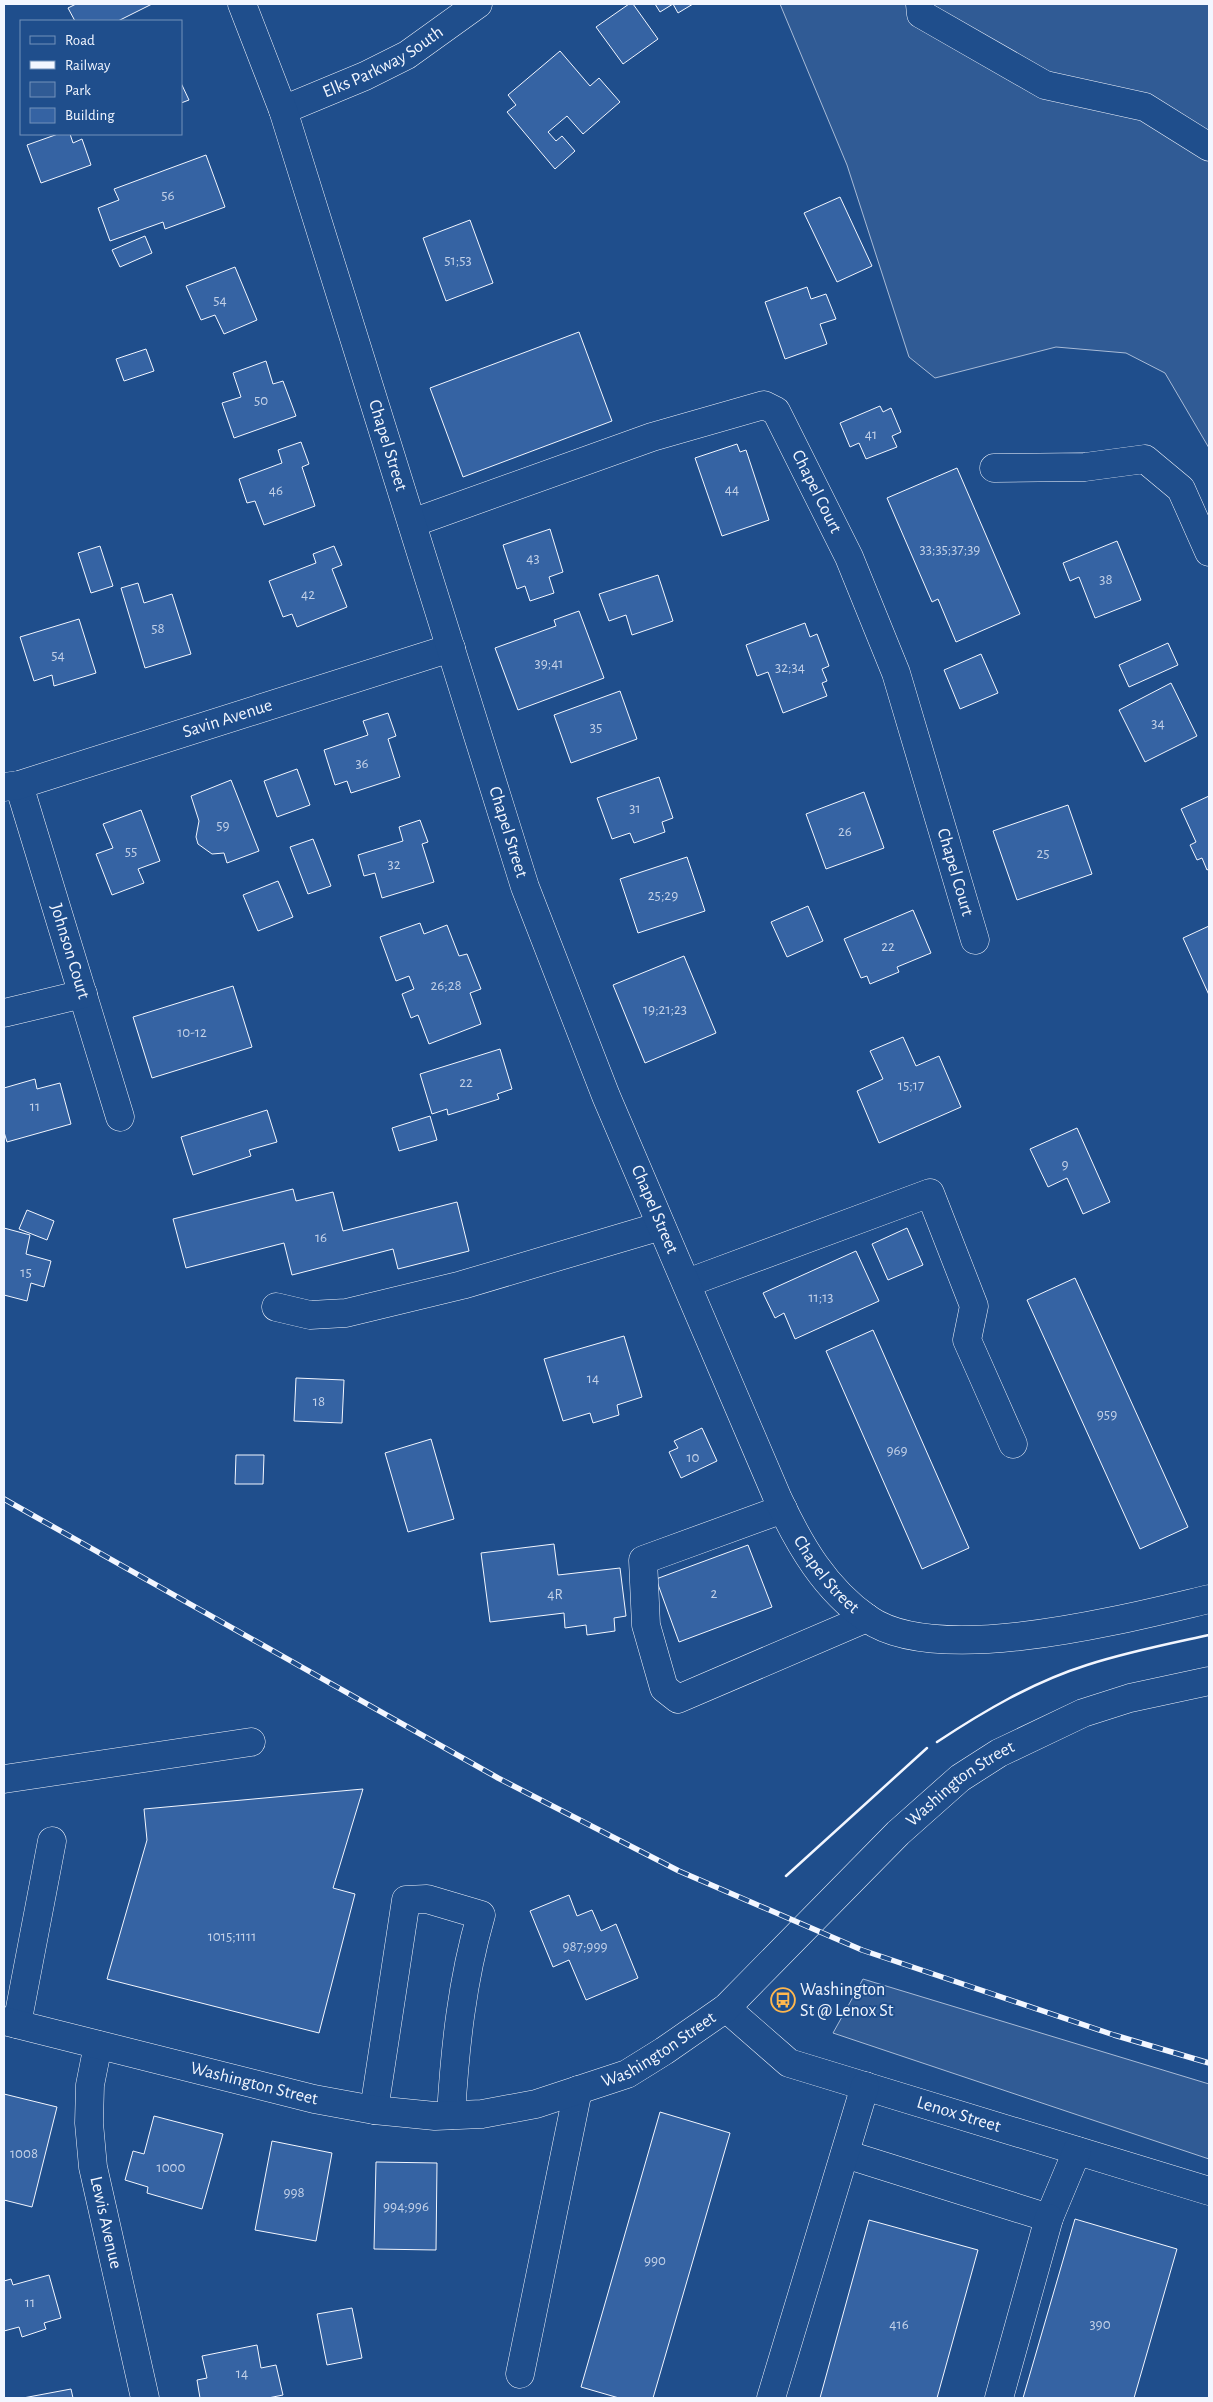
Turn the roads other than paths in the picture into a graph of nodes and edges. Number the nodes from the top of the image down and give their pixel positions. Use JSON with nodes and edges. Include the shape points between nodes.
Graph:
{"nodes":[{"id":1,"x":242,"y":4,"type":"edge"},
{"id":2,"x":478,"y":4,"type":"edge"},
{"id":3,"x":920,"y":4,"type":"edge"},
{"id":4,"x":283,"y":110,"type":"junction"},
{"id":5,"x":1209,"y":147,"type":"edge"},
{"id":6,"x":994,"y":468,"type":"dead end"},
{"id":7,"x":412,"y":523,"type":"junction"},
{"id":8,"x":1209,"y":552,"type":"edge"},
{"id":9,"x":450,"y":648,"type":"junction"},
{"id":10,"x":11,"y":786,"type":"edge"},
{"id":11,"x":975,"y":940,"type":"dead end"},
{"id":12,"x":83,"y":994,"type":"junction"},
{"id":13,"x":4,"y":1013,"type":"edge"},
{"id":14,"x":120,"y":1116,"type":"dead end"},
{"id":15,"x":661,"y":1226,"type":"junction"},
{"id":16,"x":686,"y":1284,"type":"junction"},
{"id":17,"x":276,"y":1307,"type":"dead end"},
{"id":18,"x":1013,"y":1444,"type":"dead end"},
{"id":19,"x":783,"y":1509,"type":"junction"},
{"id":20,"x":1209,"y":1599,"type":"edge"},
{"id":21,"x":866,"y":1618,"type":"junction"},
{"id":22,"x":1209,"y":1681,"type":"edge"},
{"id":23,"x":251,"y":1742,"type":"dead end"},
{"id":24,"x":4,"y":1779,"type":"edge"},
{"id":25,"x":52,"y":1841,"type":"dead end"},
{"id":26,"x":726,"y":2008,"type":"junction"},
{"id":27,"x":10,"y":2022,"type":"edge"},
{"id":28,"x":98,"y":2045,"type":"junction"},
{"id":29,"x":866,"y":2086,"type":"junction"},
{"id":30,"x":578,"y":2090,"type":"junction"},
{"id":31,"x":374,"y":2110,"type":"junction"},
{"id":32,"x":451,"y":2115,"type":"junction"},
{"id":33,"x":1077,"y":2151,"type":"junction"},
{"id":34,"x":845,"y":2154,"type":"junction"},
{"id":35,"x":1209,"y":2191,"type":"edge"},
{"id":36,"x":1049,"y":2218,"type":"junction"},
{"id":37,"x":520,"y":2374,"type":"dead end"},
{"id":38,"x":145,"y":2398,"type":"edge"},
{"id":39,"x":770,"y":2398,"type":"edge"},
{"id":40,"x":999,"y":2398,"type":"edge"}],
"edges":[{"from":1,"to":4,"type":"main road","name":"Chapel Street"},
{"from":2,"to":4,"type":"main road","name":"Elks Parkway South","via":[[406,55]]},
{"from":3,"to":5,"type":"main road","via":[[921,14],[1045,85],[1145,106]]},
{"from":4,"to":7,"type":"main road","name":"Chapel Street"},
{"from":6,"to":8,"type":"main road","via":[[1085,467],[1145,459],[1181,489]]},
{"from":7,"to":9,"type":"main road","name":"Chapel Street"},
{"from":7,"to":11,"type":"main road","name":"Chapel Court","via":[[652,437],[764,405],[776,410],[849,557],[896,674]]},
{"from":9,"to":10,"type":"main road","name":"Savin Avenue"},
{"from":9,"to":15,"type":"main road","name":"Chapel Street","via":[[524,886],[581,1035]]},
{"from":10,"to":12,"type":"main road","name":"Johnson Court"},
{"from":12,"to":13,"type":"main road"},
{"from":12,"to":14,"type":"main road","name":"Johnson Court"},
{"from":15,"to":16,"type":"main road","name":"Chapel Street"},
{"from":15,"to":17,"type":"main road","via":[[462,1285],[356,1311],[310,1315]]},
{"from":16,"to":18,"type":"main road","via":[[930,1193],[974,1306],[967,1340]]},
{"from":16,"to":19,"type":"main road","name":"Chapel Street"},
{"from":19,"to":21,"type":"main road","name":"Chapel Street","via":[[818,1572],[843,1600]]},
{"from":19,"to":21,"type":"main road","via":[[643,1560],[646,1626],[664,1688],[678,1699]]},
{"from":20,"to":21,"type":"main road","via":[[1100,1623],[1023,1636],[974,1640],[933,1639],[897,1632]]},
{"from":22,"to":26,"type":"main road","name":"Washington Street","via":[[1130,1698],[1083,1713],[999,1753],[960,1778],[898,1833]]},
{"from":23,"to":24,"type":"main road"},
{"from":25,"to":27,"type":"main road"},
{"from":26,"to":29,"type":"main road","name":"Lenox Street","via":[[789,2063]]},
{"from":26,"to":30,"type":"main road","name":"Washington Street","via":[[627,2074]]},
{"from":27,"to":28,"type":"main road","name":"Washington Street"},
{"from":28,"to":31,"type":"main road","name":"Washington Street","via":[[314,2099]]},
{"from":28,"to":38,"type":"main road","name":"Lewis Avenue","via":[[90,2085],[93,2167]]},
{"from":29,"to":33,"type":"main road","name":"Lenox Street"},
{"from":29,"to":34,"type":"main road"},
{"from":30,"to":32,"type":"main road","name":"Washington Street","via":[[536,2104],[482,2114]]},
{"from":30,"to":37,"type":"main road"},
{"from":31,"to":32,"type":"main road","name":"Washington Street"},
{"from":31,"to":32,"type":"main road","via":[[406,1900],[427,1899],[481,1915],[469,1957],[456,2041]]},
{"from":33,"to":35,"type":"main road","name":"Lenox Street"},
{"from":33,"to":36,"type":"main road"},
{"from":34,"to":36,"type":"main road"},
{"from":34,"to":39,"type":"main road"},
{"from":36,"to":40,"type":"main road"}]}
